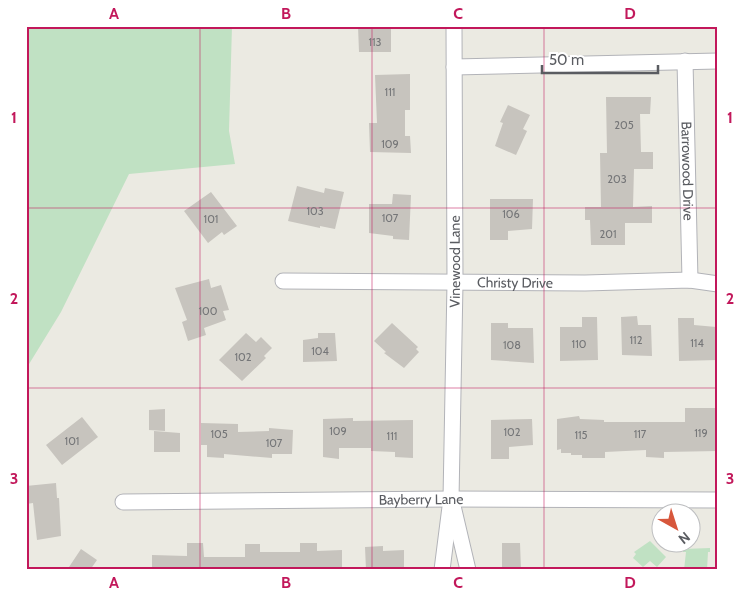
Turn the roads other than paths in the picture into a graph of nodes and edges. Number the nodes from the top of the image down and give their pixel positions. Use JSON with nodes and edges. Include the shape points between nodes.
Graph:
{"nodes":[{"id":1,"x":454,"y":26,"type":"edge"},
{"id":2,"x":686,"y":61,"type":"junction"},
{"id":3,"x":718,"y":61,"type":"edge"},
{"id":4,"x":454,"y":67,"type":"junction"},
{"id":5,"x":690,"y":280,"type":"junction"},
{"id":6,"x":283,"y":281,"type":"dead end"},
{"id":7,"x":455,"y":283,"type":"junction"},
{"id":8,"x":718,"y":284,"type":"edge"},
{"id":9,"x":451,"y":499,"type":"junction"},
{"id":10,"x":718,"y":500,"type":"edge"},
{"id":11,"x":123,"y":502,"type":"dead end"},
{"id":12,"x":442,"y":570,"type":"edge"},
{"id":13,"x":468,"y":570,"type":"edge"}],
"edges":[{"from":1,"to":4,"type":"street","name":"Vinewood Lane"},
{"from":2,"to":3,"type":"street"},
{"from":2,"to":4,"type":"street"},
{"from":2,"to":5,"type":"street","name":"Barrowood Drive"},
{"from":4,"to":7,"type":"street","name":"Vinewood Lane"},
{"from":5,"to":7,"type":"street","name":"Christy Drive"},
{"from":5,"to":8,"type":"street","name":"Christy Drive"},
{"from":6,"to":7,"type":"street","name":"Christy Drive"},
{"from":7,"to":9,"type":"street","name":"Vinewood Lane"},
{"from":9,"to":10,"type":"street","name":"Bayberry Lane"},
{"from":9,"to":11,"type":"street","name":"Bayberry Lane"},
{"from":9,"to":12,"type":"street","name":"Vinewood Lane"},
{"from":9,"to":13,"type":"street","name":"Vinewood Lane"}]}
